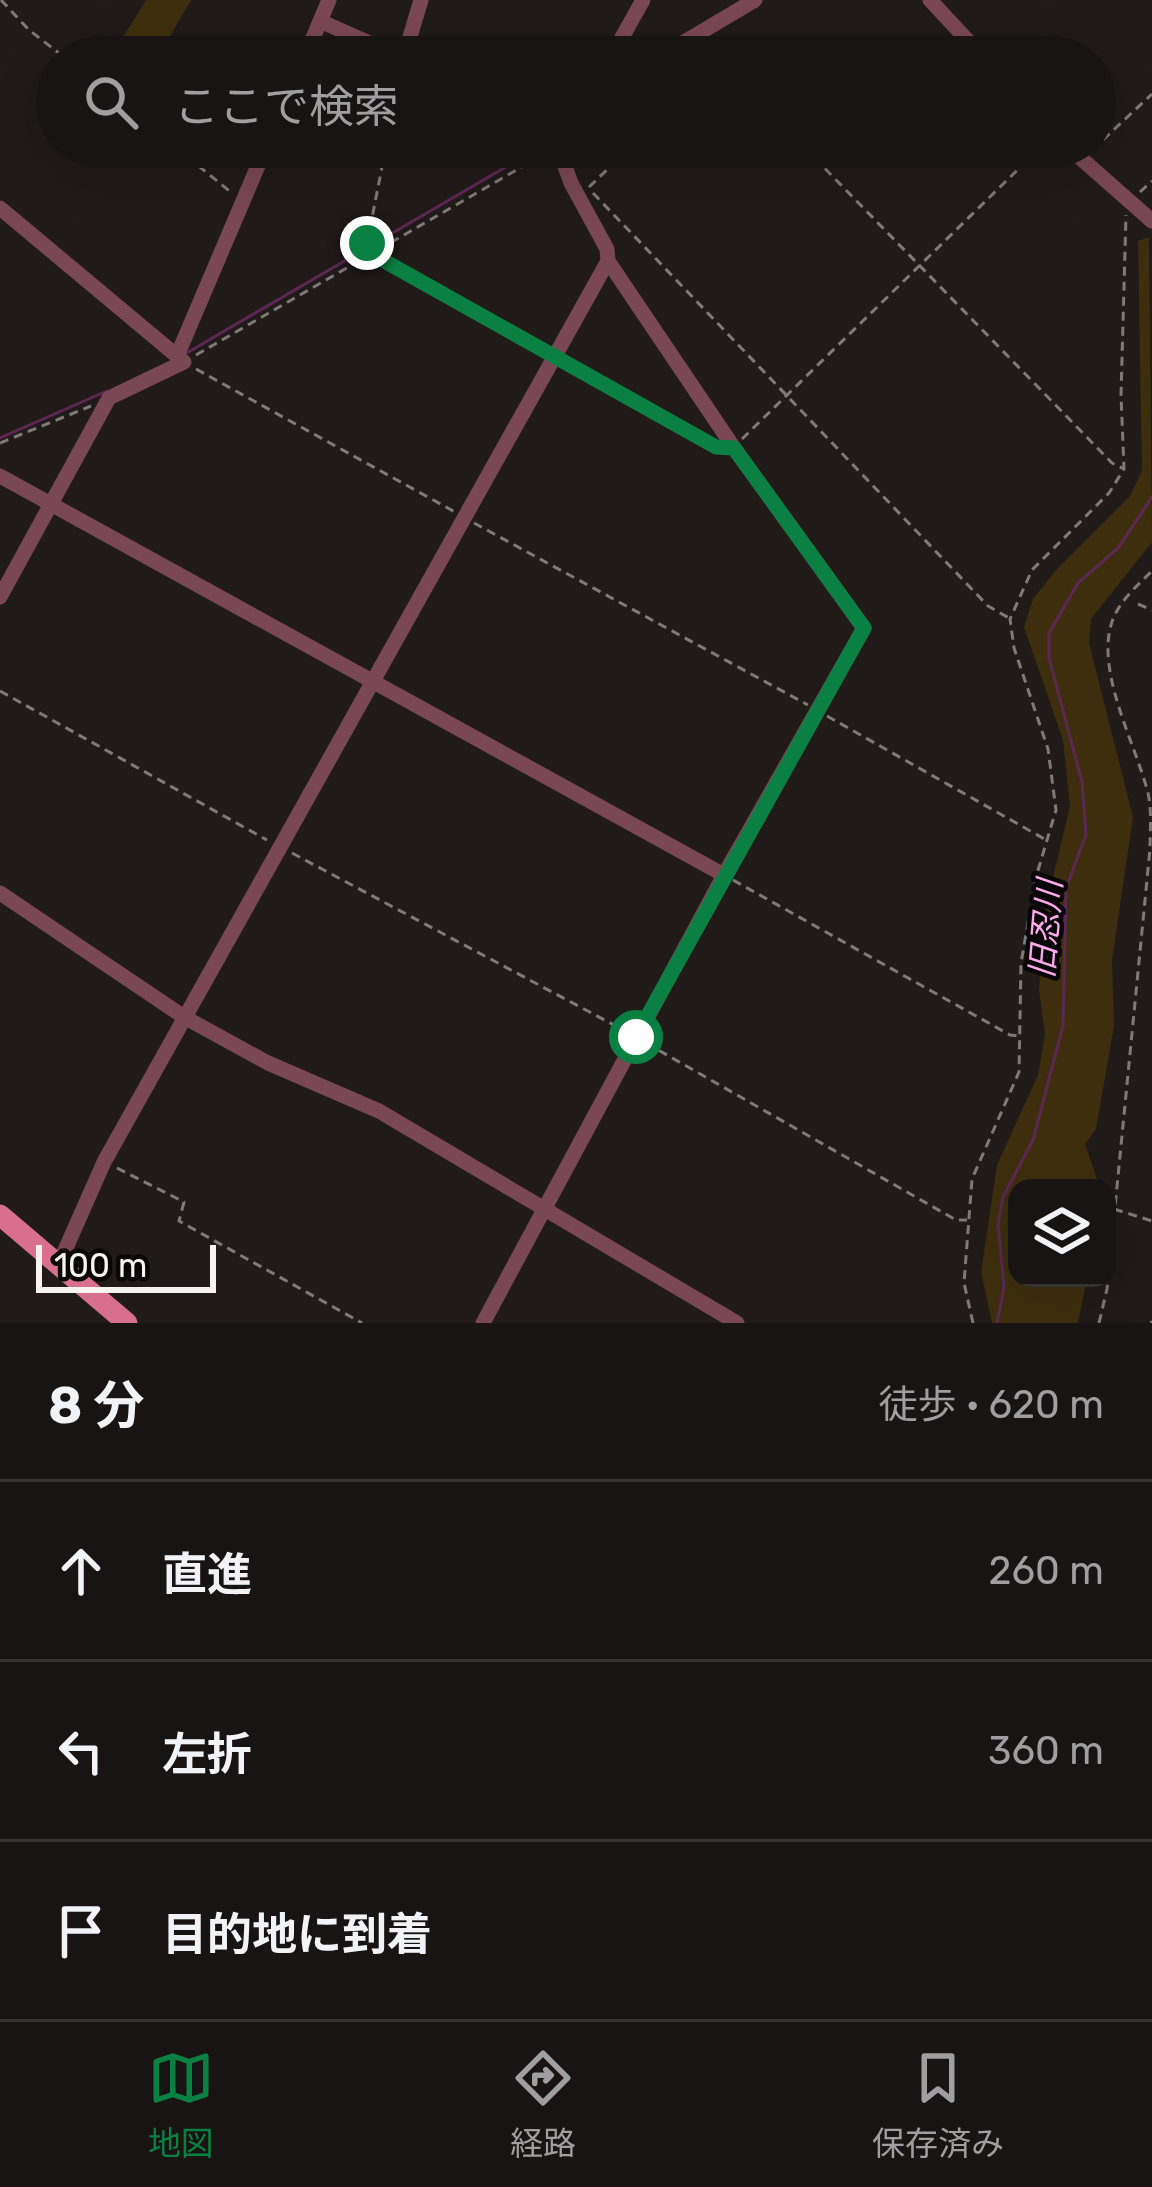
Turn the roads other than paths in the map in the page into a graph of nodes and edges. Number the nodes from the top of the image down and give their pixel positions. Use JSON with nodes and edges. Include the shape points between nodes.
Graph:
{"nodes":[{"id":1,"x":329,"y":0,"type":"edge"},
{"id":2,"x":422,"y":0,"type":"edge"},
{"id":3,"x":643,"y":0,"type":"edge"},
{"id":4,"x":755,"y":0,"type":"edge"},
{"id":5,"x":930,"y":0,"type":"edge"},
{"id":6,"x":320,"y":21,"type":"junction"},
{"id":7,"x":314,"y":36,"type":"edge"},
{"id":8,"x":354,"y":36,"type":"edge"},
{"id":9,"x":409,"y":36,"type":"edge"},
{"id":10,"x":623,"y":36,"type":"edge"},
{"id":11,"x":695,"y":36,"type":"edge"},
{"id":12,"x":963,"y":36,"type":"edge"},
{"id":13,"x":257,"y":168,"type":"edge"},
{"id":14,"x":566,"y":168,"type":"edge"},
{"id":15,"x":1091,"y":168,"type":"edge"},
{"id":16,"x":0,"y":208,"type":"edge"},
{"id":17,"x":1148,"y":218,"type":"edge"},
{"id":18,"x":608,"y":261,"type":"junction"},
{"id":19,"x":181,"y":359,"type":"junction"},
{"id":20,"x":0,"y":476,"type":"edge"},
{"id":21,"x":52,"y":503,"type":"junction"},
{"id":22,"x":0,"y":597,"type":"edge"},
{"id":23,"x":374,"y":682,"type":"junction"},
{"id":24,"x":724,"y":875,"type":"junction"},
{"id":25,"x":0,"y":892,"type":"edge"},
{"id":26,"x":184,"y":1017,"type":"junction"},
{"id":27,"x":545,"y":1207,"type":"junction"},
{"id":28,"x":0,"y":1215,"type":"edge"},
{"id":29,"x":58,"y":1266,"type":"junction"},
{"id":30,"x":115,"y":1319,"type":"edge"},
{"id":31,"x":483,"y":1323,"type":"edge"},
{"id":32,"x":737,"y":1323,"type":"edge"}],
"edges":[{"from":1,"to":6,"type":"street"},
{"from":2,"to":9,"type":"street"},
{"from":3,"to":10,"type":"street"},
{"from":4,"to":11,"type":"street"},
{"from":5,"to":12,"type":"street"},
{"from":6,"to":7,"type":"street"},
{"from":6,"to":8,"type":"street"},
{"from":13,"to":19,"type":"street"},
{"from":14,"to":18,"type":"street"},
{"from":15,"to":17,"type":"street"},
{"from":16,"to":19,"type":"street"},
{"from":18,"to":23,"type":"street"},
{"from":18,"to":24,"type":"street","via":[[864,628]]},
{"from":19,"to":21,"type":"street","via":[[109,398]]},
{"from":20,"to":21,"type":"street"},
{"from":21,"to":22,"type":"street"},
{"from":21,"to":23,"type":"street"},
{"from":23,"to":24,"type":"street"},
{"from":23,"to":26,"type":"street"},
{"from":24,"to":27,"type":"street"},
{"from":25,"to":26,"type":"street"},
{"from":26,"to":27,"type":"street","via":[[379,1111]]},
{"from":26,"to":29,"type":"street"},
{"from":27,"to":31,"type":"street"},
{"from":27,"to":32,"type":"street"},
{"from":28,"to":29,"type":"main road"},
{"from":29,"to":30,"type":"main road"}]}
